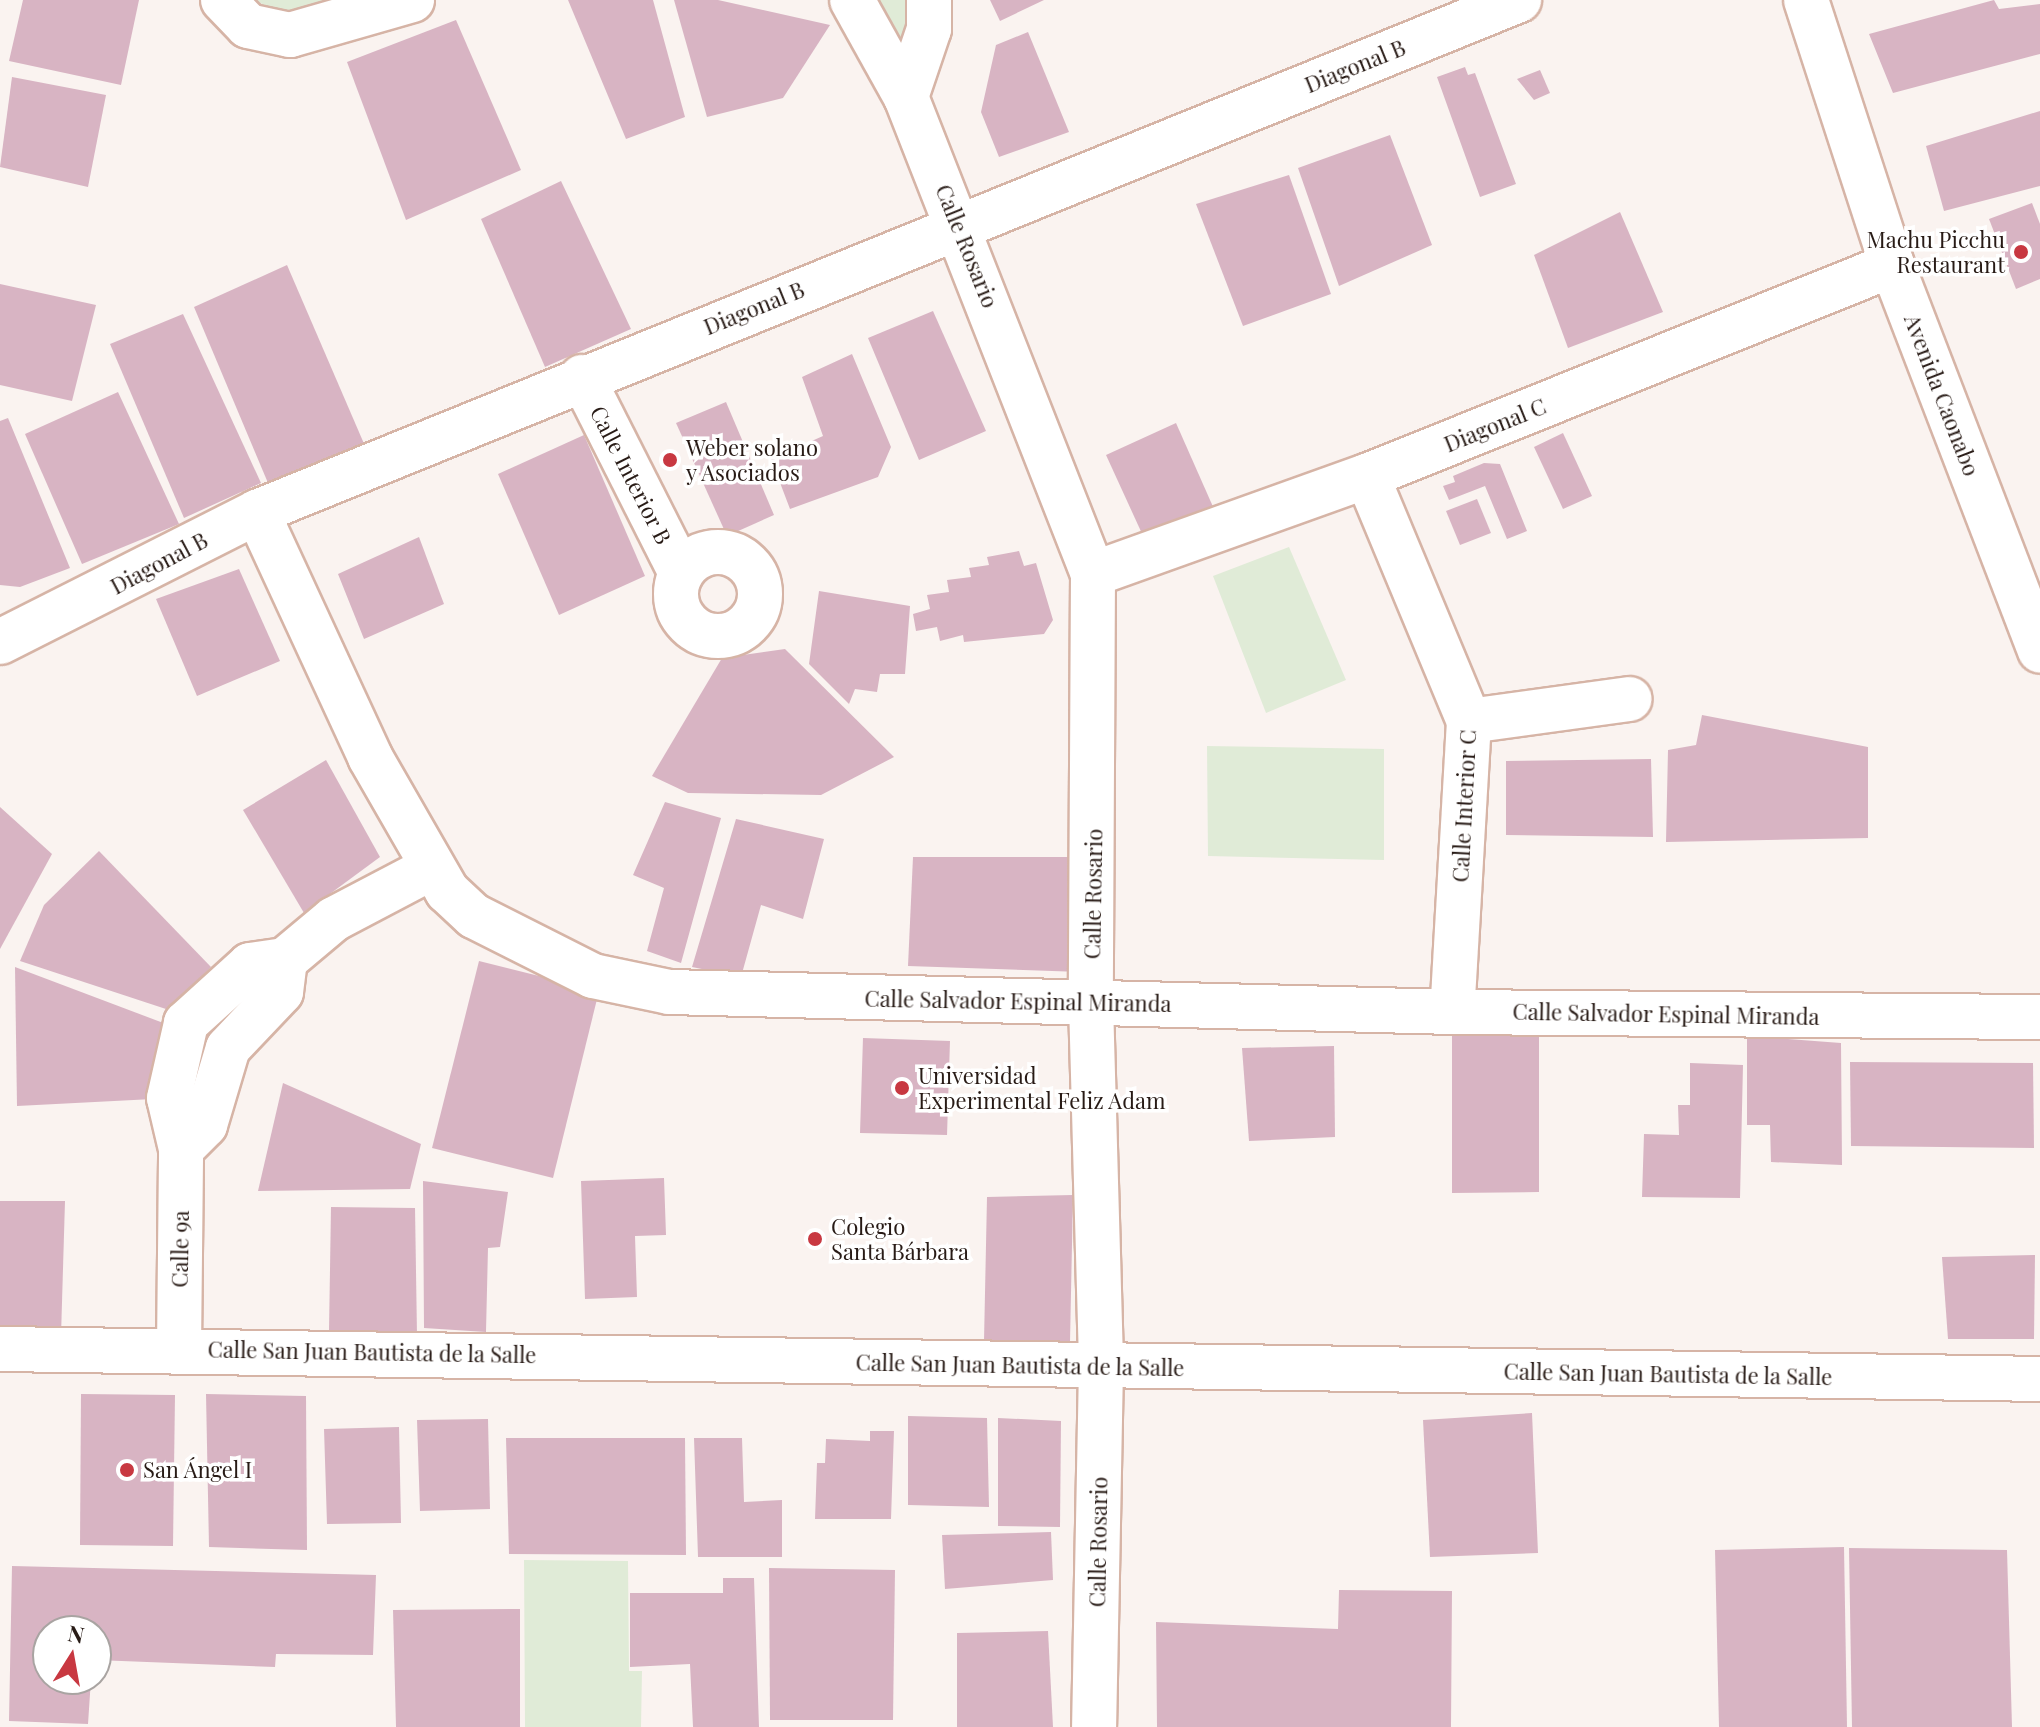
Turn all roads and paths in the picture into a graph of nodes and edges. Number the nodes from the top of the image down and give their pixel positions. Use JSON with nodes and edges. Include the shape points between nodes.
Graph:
{"nodes":[{"id":1,"x":223,"y":0,"type":"edge"},
{"id":2,"x":412,"y":0,"type":"edge"},
{"id":3,"x":852,"y":0,"type":"edge"},
{"id":4,"x":929,"y":0,"type":"edge"},
{"id":5,"x":1519,"y":0,"type":"edge"},
{"id":6,"x":1806,"y":0,"type":"edge"},
{"id":7,"x":906,"y":97,"type":"junction"},
{"id":8,"x":959,"y":225,"type":"junction"},
{"id":9,"x":1892,"y":265,"type":"junction"},
{"id":10,"x":582,"y":377,"type":"junction"},
{"id":11,"x":1367,"y":476,"type":"junction"},
{"id":12,"x":257,"y":512,"type":"junction"},
{"id":13,"x":681,"y":573,"type":"dead end"},
{"id":14,"x":1093,"y":574,"type":"junction"},
{"id":15,"x":87,"y":601,"type":"junction"},
{"id":16,"x":0,"y":607,"type":"edge"},
{"id":17,"x":0,"y":642,"type":"edge"},
{"id":18,"x":2040,"y":651,"type":"edge"},
{"id":19,"x":1630,"y":699,"type":"dead end"},
{"id":20,"x":1469,"y":721,"type":"junction"},
{"id":21,"x":431,"y":868,"type":"junction"},
{"id":22,"x":1091,"y":1003,"type":"junction"},
{"id":23,"x":1452,"y":1012,"type":"junction"},
{"id":24,"x":2040,"y":1017,"type":"edge"},
{"id":25,"x":0,"y":1349,"type":"edge"},
{"id":26,"x":179,"y":1349,"type":"junction"},
{"id":27,"x":1101,"y":1367,"type":"junction"},
{"id":28,"x":2040,"y":1379,"type":"edge"},
{"id":29,"x":1094,"y":1727,"type":"edge"}],
"edges":[{"from":1,"to":2,"type":"street","via":[[248,26],[290,35]]},
{"from":3,"to":7,"type":"street","name":"Calle Rosario"},
{"from":4,"to":7,"type":"street","via":[[929,29]]},
{"from":5,"to":8,"type":"street","name":"Diagonal B"},
{"from":6,"to":9,"type":"street","name":"Avenida Caonabo"},
{"from":7,"to":8,"type":"street","name":"Calle Rosario"},
{"from":8,"to":10,"type":"street","name":"Diagonal B"},
{"from":8,"to":14,"type":"street","name":"Calle Rosario"},
{"from":9,"to":11,"type":"street","name":"Diagonal C"},
{"from":9,"to":18,"type":"street","name":"Avenida Caonabo"},
{"from":10,"to":12,"type":"street","name":"Diagonal B"},
{"from":10,"to":13,"type":"street","name":"Calle Interior B"},
{"from":11,"to":14,"type":"street","name":"Diagonal C"},
{"from":11,"to":20,"type":"street","name":"Calle Interior C"},
{"from":12,"to":15,"type":"street","name":"Diagonal B"},
{"from":12,"to":21,"type":"street","name":"Calle Salvador Espinal Miranda","via":[[370,757]]},
{"from":14,"to":22,"type":"street","name":"Calle Rosario"},
{"from":15,"to":16,"type":"street"},
{"from":15,"to":17,"type":"street","name":"Diagonal B"},
{"from":19,"to":20,"type":"street"},
{"from":20,"to":23,"type":"street","name":"Calle Interior C"},
{"from":21,"to":22,"type":"street","name":"Calle Salvador Espinal Miranda","via":[[474,916],[535,951],[593,976],[669,992]]},
{"from":21,"to":26,"type":"street","name":"Calle 9a","via":[[334,919],[285,960],[250,965],[186,1023],[169,1098],[181,1149]]},
{"from":22,"to":23,"type":"street","name":"Calle Salvador Espinal Miranda"},
{"from":22,"to":27,"type":"street","name":"Calle Rosario"},
{"from":23,"to":24,"type":"street","name":"Calle Salvador Espinal Miranda"},
{"from":25,"to":26,"type":"street","name":"Calle San Juan Bautista de la Salle"},
{"from":26,"to":27,"type":"street","name":"Calle San Juan Bautista de la Salle"},
{"from":27,"to":28,"type":"street","name":"Calle San Juan Bautista de la Salle"},
{"from":27,"to":29,"type":"street","name":"Calle Rosario"}]}
